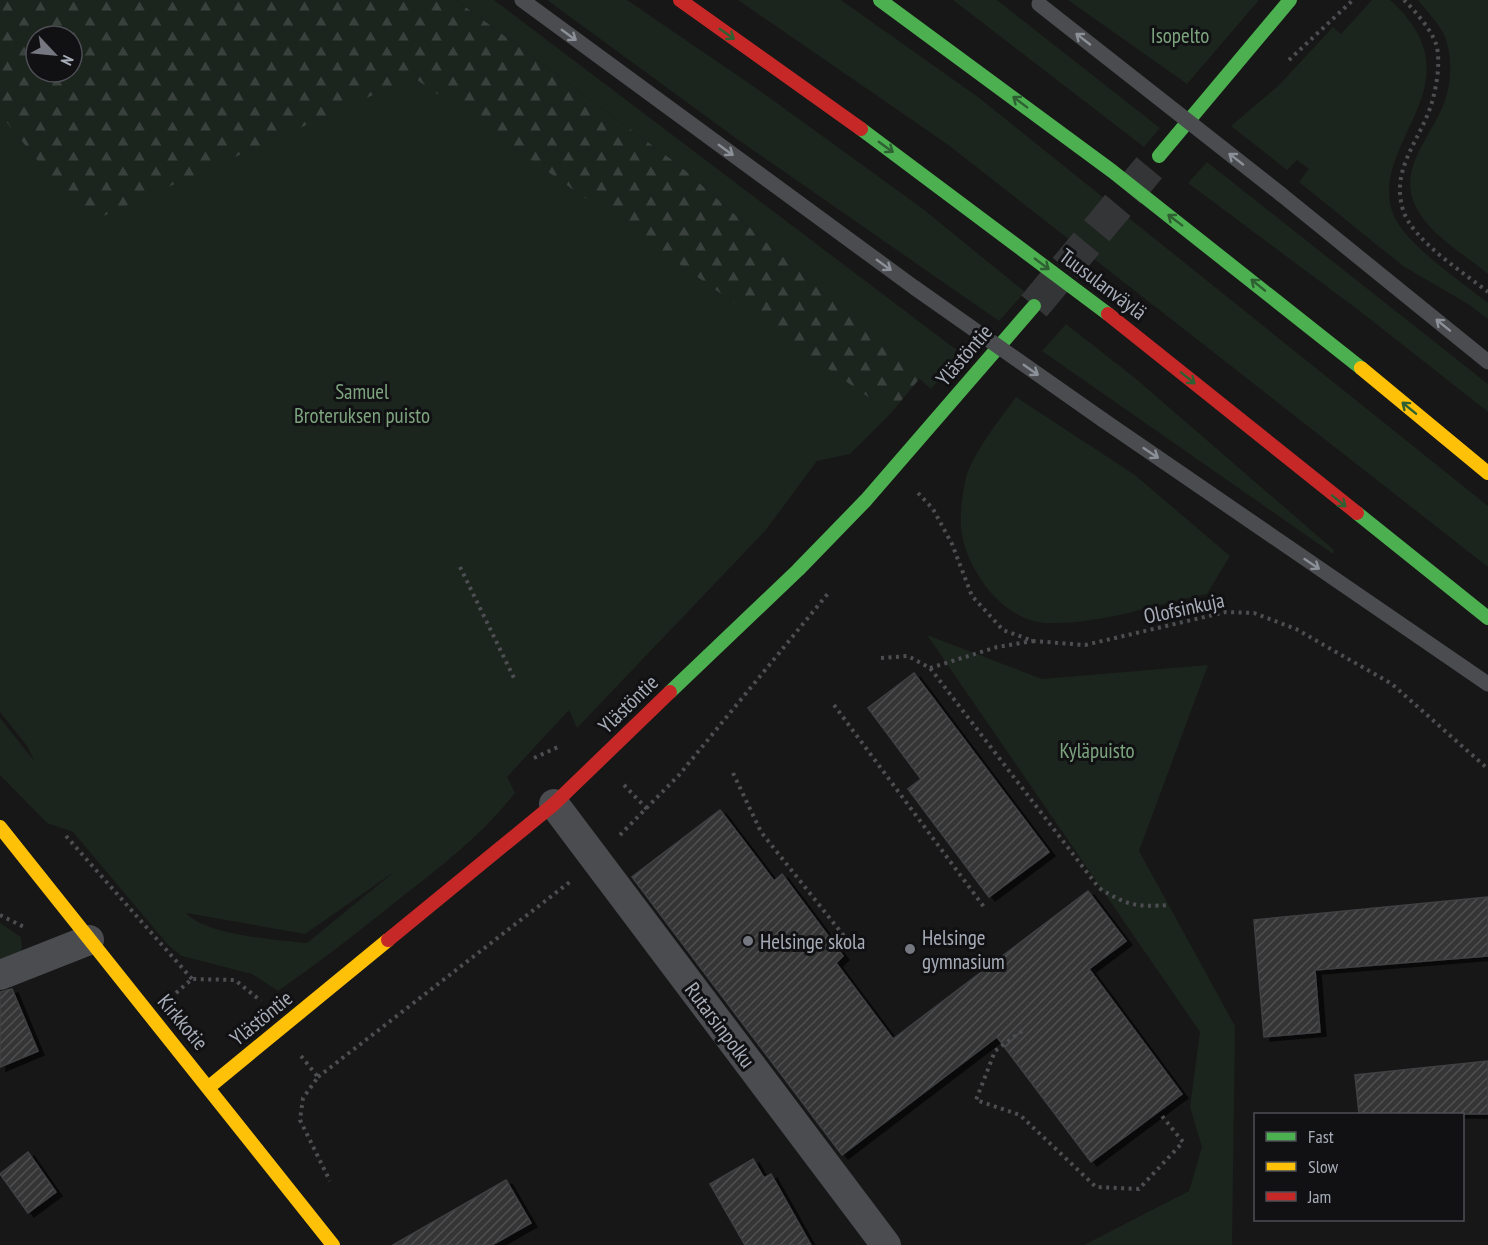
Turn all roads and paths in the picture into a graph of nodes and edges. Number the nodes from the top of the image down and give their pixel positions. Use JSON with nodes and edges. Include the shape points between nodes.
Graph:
{"nodes":[{"id":1,"x":522,"y":0,"type":"edge"},
{"id":2,"x":680,"y":0,"type":"edge"},
{"id":3,"x":880,"y":0,"type":"edge"},
{"id":4,"x":1290,"y":0,"type":"edge"},
{"id":5,"x":1404,"y":0,"type":"edge"},
{"id":6,"x":1036,"y":2,"type":"edge"},
{"id":7,"x":1159,"y":156,"type":"tunnel mouth"},
{"id":8,"x":1488,"y":292,"type":"edge"},
{"id":9,"x":1034,"y":306,"type":"tunnel mouth"},
{"id":10,"x":1488,"y":362,"type":"edge"},
{"id":11,"x":1488,"y":473,"type":"edge"},
{"id":12,"x":925,"y":484,"type":"dead end"},
{"id":13,"x":918,"y":493,"type":"junction"},
{"id":14,"x":912,"y":501,"type":"dead end"},
{"id":15,"x":460,"y":567,"type":"dead end"},
{"id":16,"x":832,"y":590,"type":"dead end"},
{"id":17,"x":1488,"y":618,"type":"edge"},
{"id":18,"x":1034,"y":641,"type":"junction"},
{"id":19,"x":881,"y":658,"type":"dead end"},
{"id":20,"x":930,"y":668,"type":"junction"},
{"id":21,"x":514,"y":678,"type":"dead end"},
{"id":22,"x":1488,"y":684,"type":"edge"},
{"id":23,"x":834,"y":705,"type":"dead end"},
{"id":24,"x":568,"y":740,"type":"dead end"},
{"id":25,"x":534,"y":758,"type":"dead end"},
{"id":26,"x":1488,"y":769,"type":"edge"},
{"id":27,"x":733,"y":773,"type":"dead end"},
{"id":28,"x":554,"y":804,"type":"junction"},
{"id":29,"x":0,"y":827,"type":"edge"},
{"id":30,"x":66,"y":836,"type":"dead end"},
{"id":31,"x":595,"y":859,"type":"junction"},
{"id":32,"x":1170,"y":905,"type":"dead end"},
{"id":33,"x":984,"y":907,"type":"dead end"},
{"id":34,"x":89,"y":940,"type":"junction"},
{"id":35,"x":848,"y":941,"type":"dead end"},
{"id":36,"x":0,"y":975,"type":"edge"},
{"id":37,"x":192,"y":980,"type":"dead end"},
{"id":38,"x":1022,"y":1031,"type":"dead end"},
{"id":39,"x":318,"y":1077,"type":"dead end"},
{"id":40,"x":209,"y":1087,"type":"junction"},
{"id":41,"x":1162,"y":1116,"type":"dead end"},
{"id":42,"x":333,"y":1245,"type":"edge"},
{"id":43,"x":886,"y":1245,"type":"edge"}],
"edges":[{"from":1,"to":22,"type":"lane","one_way":true,"bridge":true,"via":[[915,288]]},
{"from":2,"to":17,"type":"main road","name":"Tuusulanväylä","one_way":true,"via":[[887,147],[1143,341]]},
{"from":11,"to":3,"type":"main road","one_way":true,"via":[[1222,255]]},
{"from":4,"to":7,"type":"main road"},
{"from":5,"to":8,"type":"path","via":[[1436,44],[1437,81],[1428,115],[1406,157],[1399,182],[1404,212],[1417,234]]},
{"from":10,"to":6,"type":"lane","one_way":true,"bridge":true},
{"from":9,"to":28,"type":"main road","name":"Ylästöntie","via":[[851,516]]},
{"from":12,"to":13,"type":"path"},
{"from":13,"to":14,"type":"path"},
{"from":13,"to":18,"type":"path","name":"Olofsinkuja","via":[[933,509],[952,544],[972,596],[1003,630]]},
{"from":15,"to":21,"type":"path"},
{"from":16,"to":31,"type":"path","via":[[679,775]]},
{"from":18,"to":20,"type":"path","via":[[998,647]]},
{"from":18,"to":26,"type":"path","name":"Olofsinkuja","via":[[1085,645],[1226,612],[1254,612],[1296,629],[1392,684]]},
{"from":19,"to":20,"type":"path","via":[[909,656]]},
{"from":20,"to":32,"type":"path","via":[[1099,888],[1140,907]]},
{"from":23,"to":33,"type":"path"},
{"from":24,"to":25,"type":"path"},
{"from":27,"to":35,"type":"path","via":[[761,832]]},
{"from":28,"to":31,"type":"street","name":"Rutarsinpolku"},
{"from":28,"to":40,"type":"main road","name":"Ylästöntie"},
{"from":29,"to":34,"type":"main road","name":"Kirkkotie"},
{"from":30,"to":37,"type":"path"},
{"from":31,"to":39,"type":"path","via":[[543,904]]},
{"from":31,"to":43,"type":"street","name":"Rutarsinpolku"},
{"from":34,"to":36,"type":"street"},
{"from":34,"to":40,"type":"main road","name":"Kirkkotie"},
{"from":38,"to":41,"type":"path","via":[[996,1051],[976,1100],[1020,1115],[1096,1187],[1138,1189],[1183,1142]]},
{"from":40,"to":42,"type":"main road","name":"Kirkkotie"}]}
